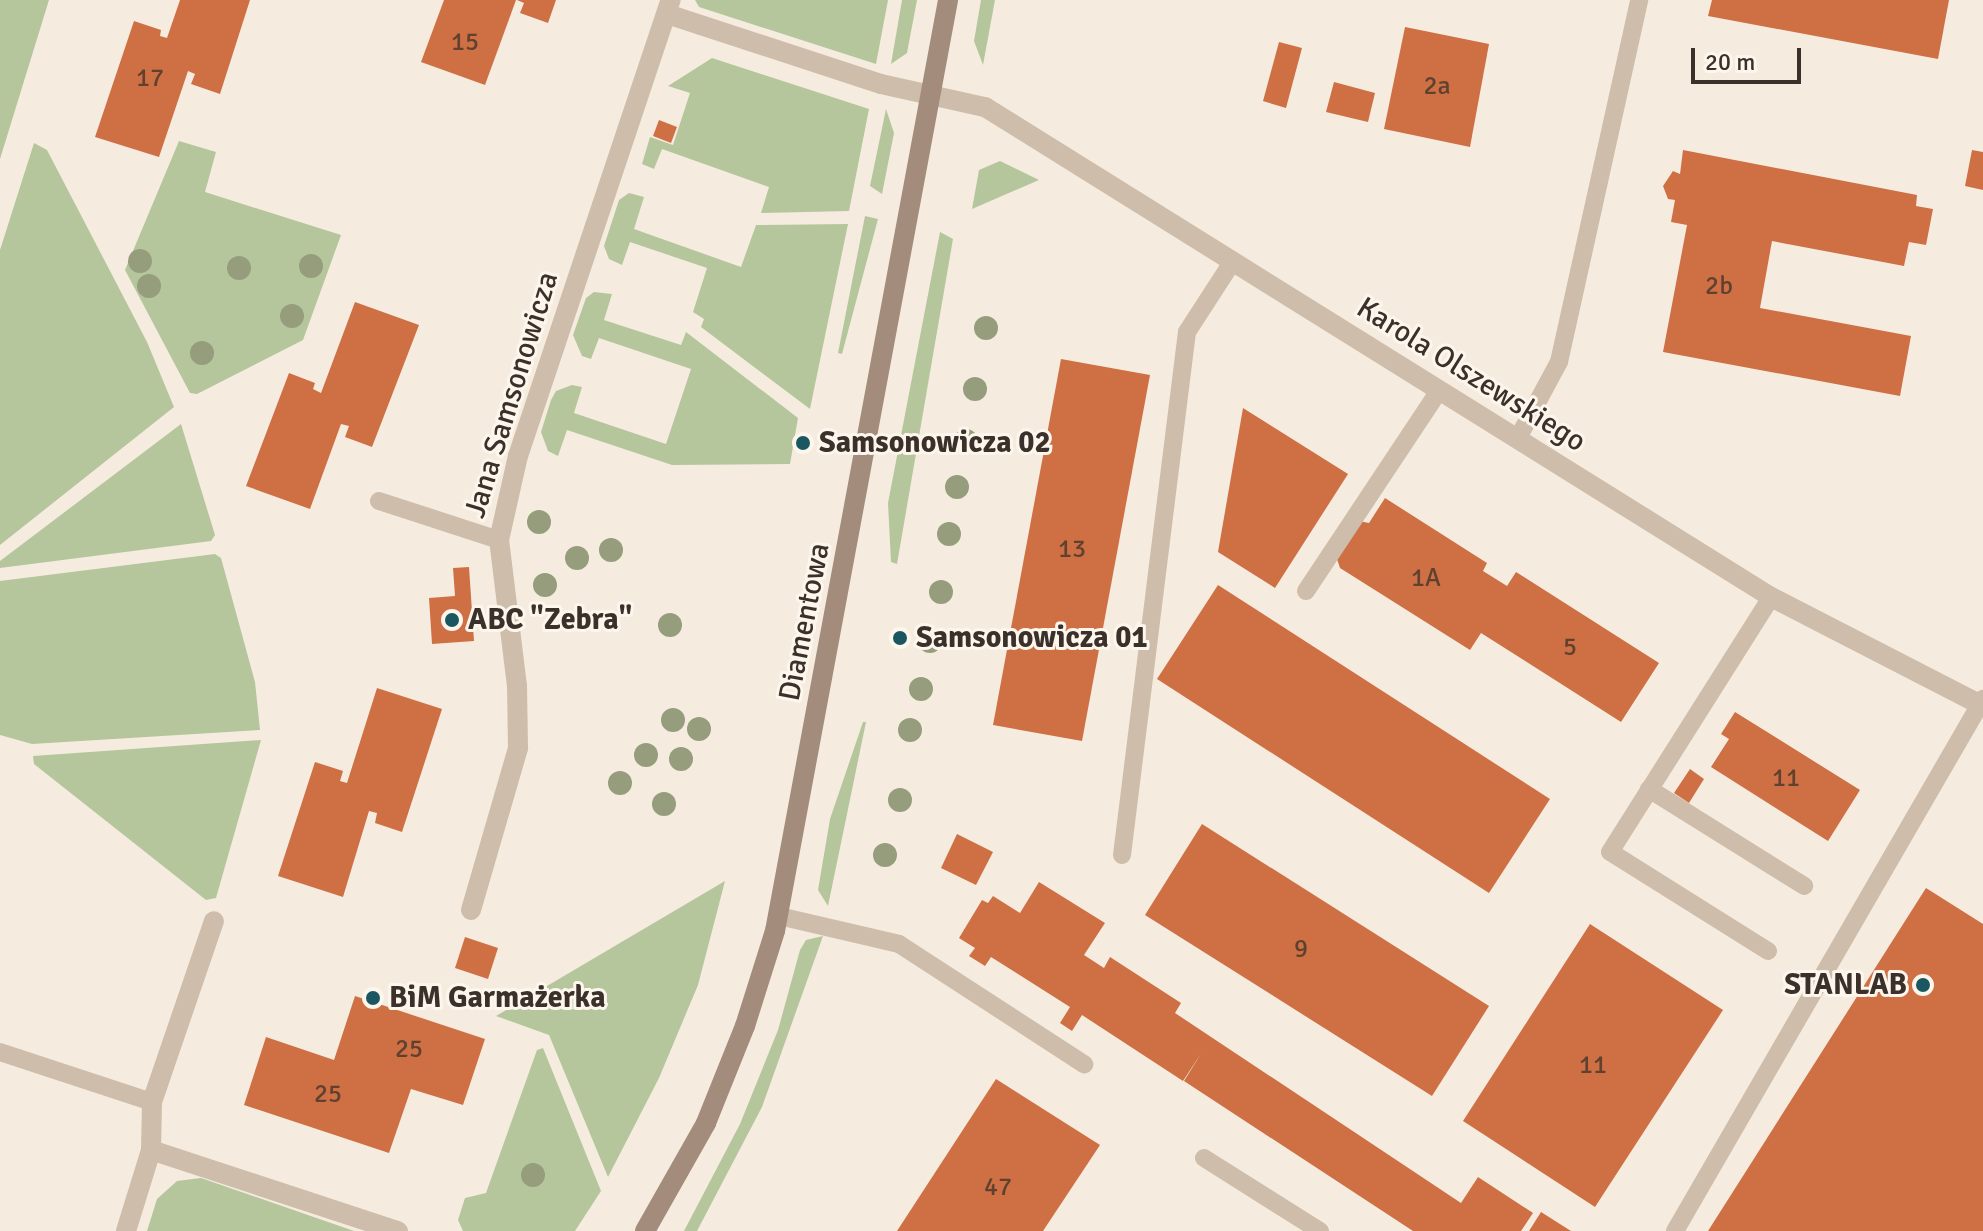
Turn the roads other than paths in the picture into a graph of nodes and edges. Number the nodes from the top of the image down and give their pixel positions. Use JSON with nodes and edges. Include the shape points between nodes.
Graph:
{"nodes":[{"id":1,"x":948,"y":0,"type":"edge"},
{"id":2,"x":1639,"y":0,"type":"edge"},
{"id":3,"x":669,"y":7,"type":"edge"},
{"id":4,"x":931,"y":95,"type":"junction"},
{"id":5,"x":1231,"y":264,"type":"junction"},
{"id":6,"x":1439,"y":391,"type":"junction"},
{"id":7,"x":1518,"y":438,"type":"junction"},
{"id":8,"x":379,"y":501,"type":"dead end"},
{"id":9,"x":499,"y":540,"type":"junction"},
{"id":10,"x":1306,"y":591,"type":"dead end"},
{"id":11,"x":1771,"y":597,"type":"junction"},
{"id":12,"x":1982,"y":703,"type":"edge"},
{"id":13,"x":1649,"y":789,"type":"junction"},
{"id":14,"x":1122,"y":855,"type":"dead end"},
{"id":15,"x":1804,"y":886,"type":"dead end"},
{"id":16,"x":471,"y":910,"type":"dead end"},
{"id":17,"x":779,"y":916,"type":"junction"},
{"id":18,"x":214,"y":921,"type":"dead end"},
{"id":19,"x":1768,"y":951,"type":"dead end"},
{"id":20,"x":0,"y":1052,"type":"edge"},
{"id":21,"x":1084,"y":1064,"type":"dead end"},
{"id":22,"x":152,"y":1102,"type":"junction"},
{"id":23,"x":151,"y":1150,"type":"junction"},
{"id":24,"x":1204,"y":1158,"type":"dead end"},
{"id":25,"x":126,"y":1231,"type":"edge"},
{"id":26,"x":398,"y":1231,"type":"edge"},
{"id":27,"x":645,"y":1231,"type":"edge"},
{"id":28,"x":1320,"y":1231,"type":"edge"},
{"id":29,"x":1675,"y":1231,"type":"edge"}],
"edges":[{"from":1,"to":4,"type":"street","name":"Diamentowa"},
{"from":2,"to":7,"type":"lane","via":[[1559,362]]},
{"from":3,"to":4,"type":"street","name":"Karola Olszewskiego"},
{"from":3,"to":9,"type":"street","name":"Jana Samsonowicza","via":[[518,456]]},
{"from":4,"to":5,"type":"street","name":"Karola Olszewskiego","via":[[985,107],[1096,171]]},
{"from":4,"to":17,"type":"street","name":"Diamentowa"},
{"from":5,"to":6,"type":"street","name":"Karola Olszewskiego"},
{"from":5,"to":14,"type":"lane","via":[[1187,332]]},
{"from":6,"to":7,"type":"street","name":"Karola Olszewskiego"},
{"from":6,"to":10,"type":"lane"},
{"from":7,"to":11,"type":"street","name":"Karola Olszewskiego"},
{"from":8,"to":9,"type":"lane"},
{"from":9,"to":16,"type":"street","name":"Jana Samsonowicza","via":[[517,686],[518,748]]},
{"from":11,"to":12,"type":"street","name":"Karola Olszewskiego"},
{"from":11,"to":13,"type":"lane"},
{"from":12,"to":29,"type":"lane"},
{"from":13,"to":15,"type":"lane"},
{"from":13,"to":19,"type":"lane","via":[[1610,852]]},
{"from":17,"to":21,"type":"lane","via":[[899,944]]},
{"from":17,"to":27,"type":"street","name":"Diamentowa","via":[[728,1072]]},
{"from":18,"to":22,"type":"street"},
{"from":20,"to":22,"type":"lane"},
{"from":22,"to":23,"type":"street"},
{"from":23,"to":25,"type":"street"},
{"from":23,"to":26,"type":"street"},
{"from":24,"to":28,"type":"lane"}]}
